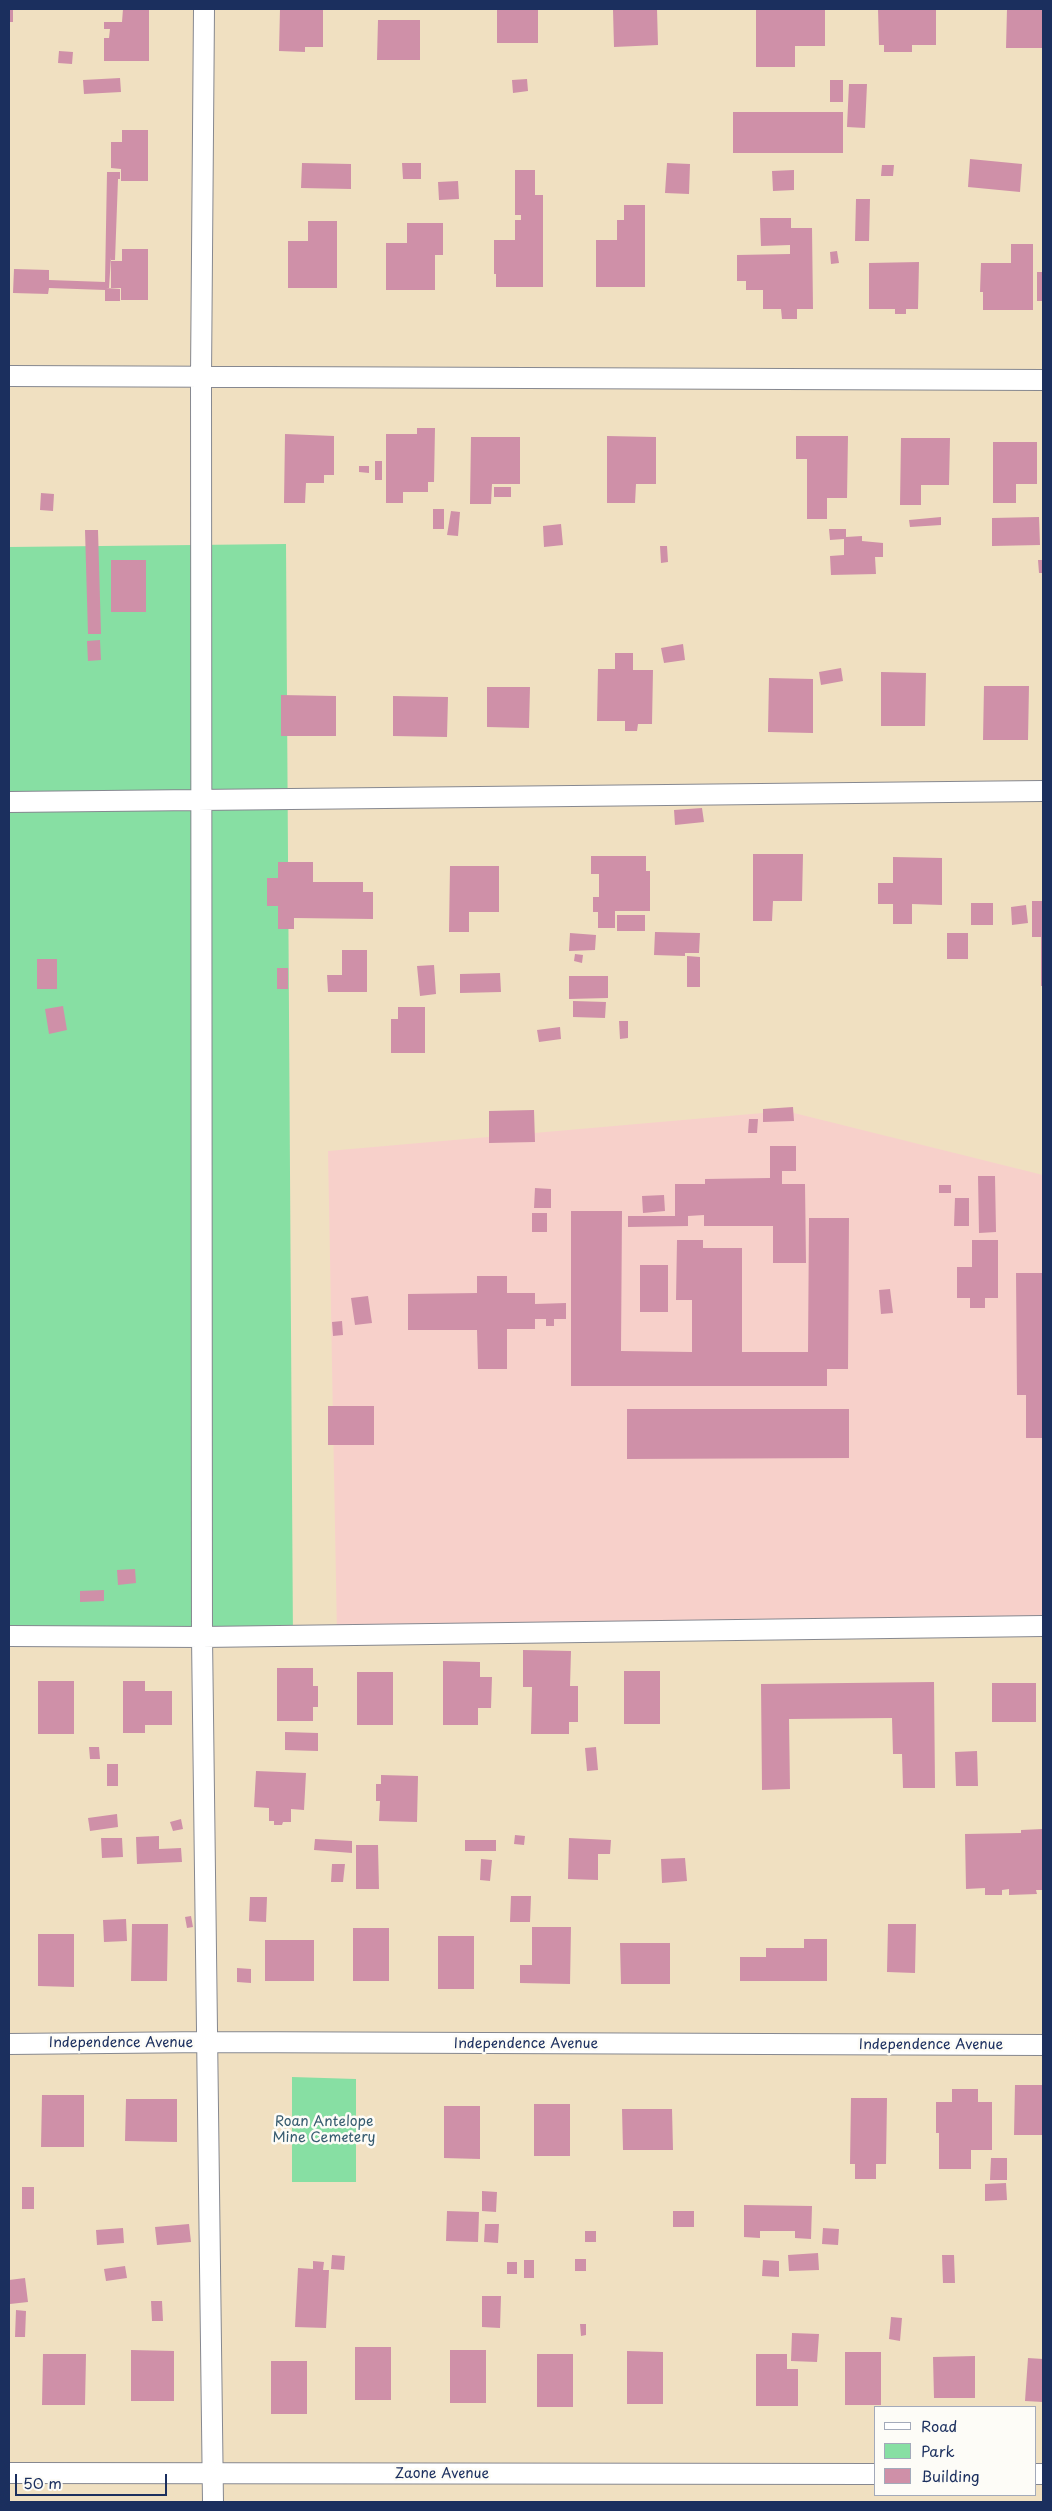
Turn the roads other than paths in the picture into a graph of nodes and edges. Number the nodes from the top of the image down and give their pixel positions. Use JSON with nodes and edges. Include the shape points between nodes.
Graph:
{"nodes":[{"id":1,"x":204,"y":9,"type":"edge"},
{"id":2,"x":9,"y":376,"type":"edge"},
{"id":3,"x":200,"y":376,"type":"junction"},
{"id":4,"x":1043,"y":380,"type":"edge"},
{"id":5,"x":1043,"y":791,"type":"edge"},
{"id":6,"x":202,"y":801,"type":"junction"},
{"id":7,"x":9,"y":802,"type":"edge"},
{"id":8,"x":1043,"y":1626,"type":"edge"},
{"id":9,"x":9,"y":1636,"type":"edge"},
{"id":10,"x":202,"y":1637,"type":"junction"},
{"id":11,"x":208,"y":2042,"type":"junction"},
{"id":12,"x":9,"y":2044,"type":"edge"},
{"id":13,"x":1043,"y":2046,"type":"edge"},
{"id":14,"x":9,"y":2473,"type":"edge"},
{"id":15,"x":214,"y":2474,"type":"junction"},
{"id":16,"x":874,"y":2474,"type":"edge"},
{"id":17,"x":213,"y":2502,"type":"edge"}],
"edges":[{"from":1,"to":3,"type":"street"},
{"from":2,"to":3,"type":"street"},
{"from":3,"to":4,"type":"street"},
{"from":3,"to":6,"type":"street"},
{"from":5,"to":6,"type":"street"},
{"from":6,"to":7,"type":"street"},
{"from":6,"to":10,"type":"street"},
{"from":8,"to":10,"type":"street"},
{"from":9,"to":10,"type":"street"},
{"from":10,"to":11,"type":"street"},
{"from":11,"to":12,"type":"street","name":"Independence Avenue"},
{"from":11,"to":13,"type":"street","name":"Independence Avenue"},
{"from":11,"to":15,"type":"street"},
{"from":14,"to":15,"type":"street","name":"Zaone Avenue"},
{"from":15,"to":16,"type":"street","name":"Zaone Avenue"},
{"from":15,"to":17,"type":"street"}]}
